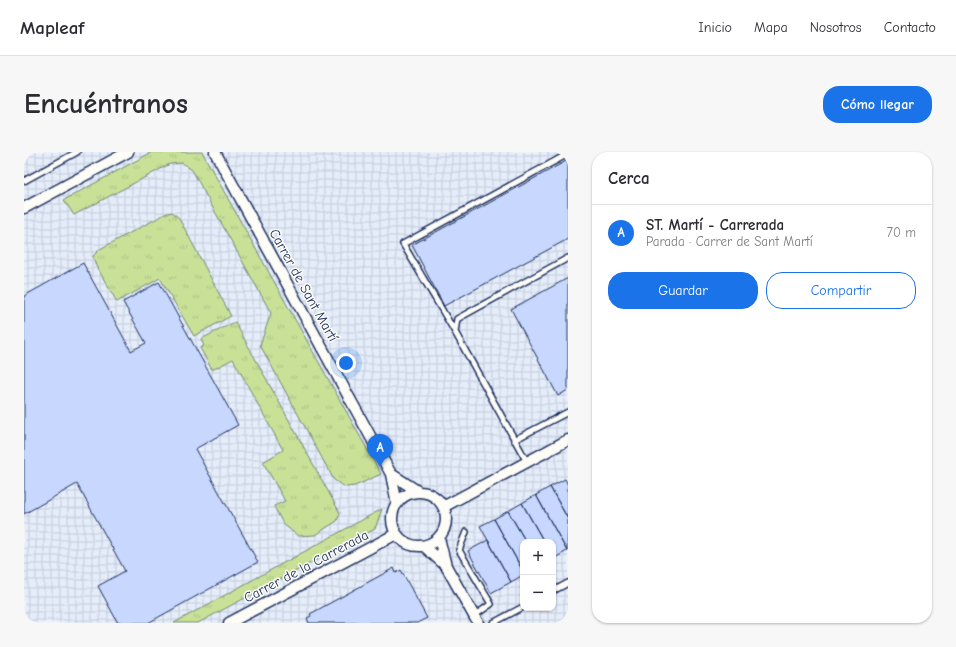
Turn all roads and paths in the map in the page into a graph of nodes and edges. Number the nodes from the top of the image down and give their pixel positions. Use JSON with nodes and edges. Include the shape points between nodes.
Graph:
{"nodes":[{"id":1,"x":77,"y":152,"type":"edge"},
{"id":2,"x":128,"y":152,"type":"edge"},
{"id":3,"x":215,"y":152,"type":"edge"},
{"id":4,"x":568,"y":154,"type":"edge"},
{"id":5,"x":24,"y":181,"type":"edge"},
{"id":6,"x":24,"y":208,"type":"edge"},
{"id":7,"x":568,"y":258,"type":"edge"},
{"id":8,"x":455,"y":332,"type":"junction"},
{"id":9,"x":568,"y":412,"type":"edge"},
{"id":10,"x":514,"y":440,"type":"junction"},
{"id":11,"x":568,"y":440,"type":"edge"},
{"id":12,"x":527,"y":462,"type":"junction"},
{"id":13,"x":391,"y":474,"type":"junction"},
{"id":14,"x":419,"y":492,"type":"junction"},
{"id":15,"x":397,"y":504,"type":"junction"},
{"id":16,"x":443,"y":507,"type":"junction"},
{"id":17,"x":466,"y":532,"type":"dead end"},
{"id":18,"x":396,"y":534,"type":"junction"},
{"id":19,"x":439,"y":538,"type":"junction"},
{"id":20,"x":424,"y":546,"type":"junction"},
{"id":21,"x":446,"y":566,"type":"junction"},
{"id":22,"x":568,"y":583,"type":"edge"},
{"id":23,"x":556,"y":589,"type":"edge"},
{"id":24,"x":520,"y":609,"type":"edge"},
{"id":25,"x":476,"y":621,"type":"edge"},
{"id":26,"x":229,"y":623,"type":"edge"},
{"id":27,"x":493,"y":623,"type":"edge"}],
"edges":[{"from":1,"to":5,"type":"lane"},
{"from":2,"to":6,"type":"street"},
{"from":3,"to":13,"type":"street","name":"Carrer de Sant Martí"},
{"from":4,"to":8,"type":"lane","via":[[402,244]]},
{"from":7,"to":8,"type":"lane","via":[[457,319]]},
{"from":8,"to":10,"type":"lane"},
{"from":9,"to":10,"type":"lane"},
{"from":10,"to":12,"type":"lane"},
{"from":11,"to":12,"type":"street"},
{"from":12,"to":16,"type":"street"},
{"from":13,"to":14,"type":"street","name":"Carrer de Sant Martí"},
{"from":13,"to":15,"type":"street","name":"Carrer de Sant Martí"},
{"from":14,"to":15,"type":"street","via":[[410,493]]},
{"from":14,"to":16,"type":"street","via":[[436,498]]},
{"from":15,"to":18,"type":"street","via":[[392,519]]},
{"from":16,"to":19,"type":"street","via":[[446,522]]},
{"from":17,"to":25,"type":"lane","via":[[459,550],[492,604]]},
{"from":18,"to":20,"type":"street","via":[[408,545]]},
{"from":18,"to":26,"type":"street","name":"Carrer de la Carrerada"},
{"from":19,"to":20,"type":"street"},
{"from":19,"to":21,"type":"street"},
{"from":20,"to":21,"type":"street"},
{"from":21,"to":25,"type":"street"},
{"from":22,"to":23,"type":"lane"},
{"from":24,"to":27,"type":"lane"}]}
